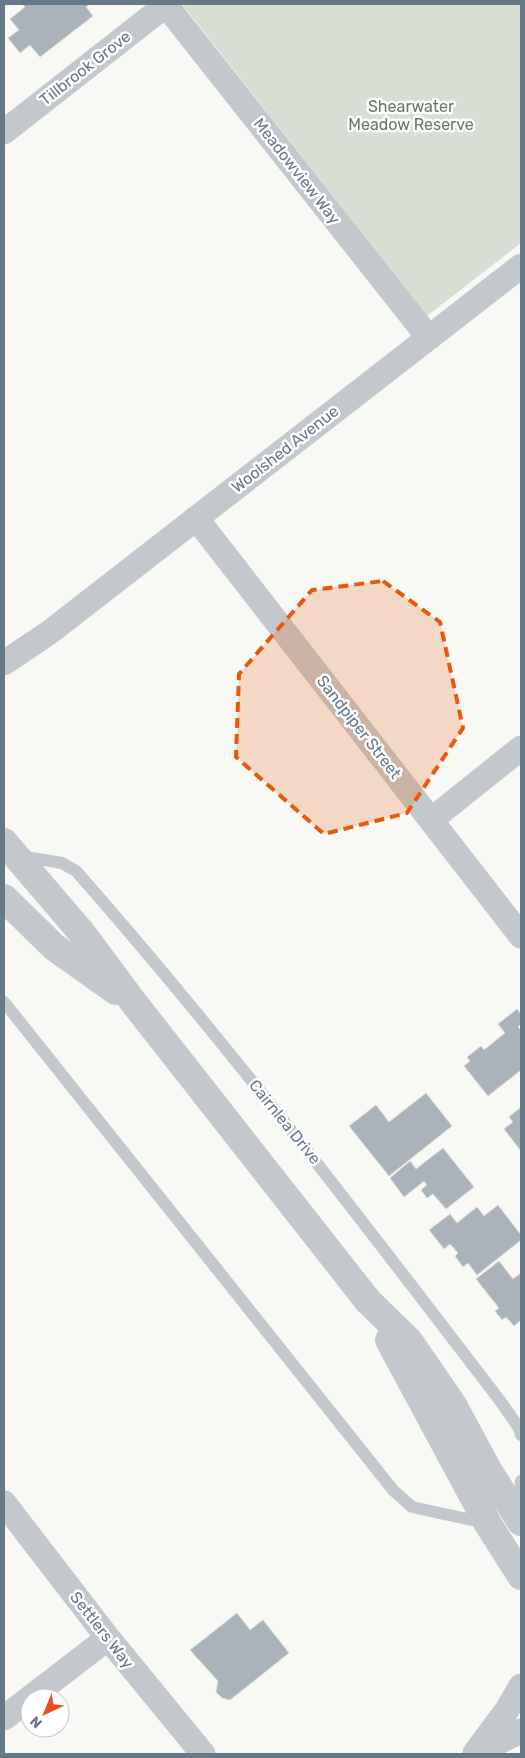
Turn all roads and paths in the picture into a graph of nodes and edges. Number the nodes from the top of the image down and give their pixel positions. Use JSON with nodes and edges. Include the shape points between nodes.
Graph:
{"nodes":[{"id":1,"x":166,"y":4,"type":"edge"},
{"id":2,"x":4,"y":132,"type":"edge"},
{"id":3,"x":521,"y":266,"type":"edge"},
{"id":4,"x":429,"y":338,"type":"junction"},
{"id":5,"x":196,"y":518,"type":"junction"},
{"id":6,"x":50,"y":632,"type":"junction"},
{"id":7,"x":4,"y":663,"type":"edge"},
{"id":8,"x":4,"y":677,"type":"edge"},
{"id":9,"x":521,"y":748,"type":"edge"},
{"id":10,"x":431,"y":820,"type":"junction"},
{"id":11,"x":8,"y":848,"type":"edge"},
{"id":12,"x":4,"y":898,"type":"edge"},
{"id":13,"x":521,"y":936,"type":"edge"},
{"id":14,"x":4,"y":1002,"type":"edge"},
{"id":15,"x":134,"y":1003,"type":"junction"},
{"id":16,"x":368,"y":1301,"type":"junction"},
{"id":17,"x":521,"y":1435,"type":"edge"},
{"id":18,"x":521,"y":1481,"type":"edge"},
{"id":19,"x":4,"y":1503,"type":"edge"},
{"id":20,"x":519,"y":1519,"type":"edge"},
{"id":21,"x":488,"y":1524,"type":"junction"},
{"id":22,"x":521,"y":1576,"type":"edge"},
{"id":23,"x":108,"y":1638,"type":"junction"},
{"id":24,"x":521,"y":1686,"type":"edge"},
{"id":25,"x":43,"y":1688,"type":"edge"},
{"id":26,"x":20,"y":1706,"type":"edge"},
{"id":27,"x":4,"y":1718,"type":"edge"},
{"id":28,"x":521,"y":1731,"type":"edge"},
{"id":29,"x":203,"y":1754,"type":"edge"},
{"id":30,"x":474,"y":1754,"type":"edge"}],
"edges":[{"from":1,"to":2,"type":"street","name":"Tillbrook Grove"},
{"from":1,"to":4,"type":"street","name":"Meadowview Way"},
{"from":3,"to":4,"type":"street","name":"Woolshed Avenue"},
{"from":4,"to":5,"type":"street","name":"Woolshed Avenue"},
{"from":5,"to":6,"type":"street","name":"Woolshed Avenue"},
{"from":5,"to":10,"type":"street","name":"Sandpiper Street"},
{"from":6,"to":7,"type":"street","name":"Woolshed Avenue"},
{"from":6,"to":8,"type":"street","name":"Woolshed Avenue"},
{"from":9,"to":10,"type":"street"},
{"from":10,"to":13,"type":"street","name":"Sandpiper Street"},
{"from":11,"to":15,"type":"street","name":"Cairnlea Drive","via":[[82,932]]},
{"from":11,"to":17,"type":"lane","name":"Cairnlea Drive","via":[[62,862],[76,871],[150,954],[306,1147],[502,1402]]},
{"from":12,"to":15,"type":"street","name":"Cairnlea Drive","via":[[54,947]]},
{"from":14,"to":21,"type":"lane","via":[[393,1490],[412,1506]]},
{"from":15,"to":16,"type":"street","name":"Cairnlea Drive"},
{"from":16,"to":20,"type":"street","name":"Cairnlea Drive","via":[[409,1342],[453,1405]]},
{"from":16,"to":21,"type":"street","name":"Cairnlea Drive"},
{"from":18,"to":20,"type":"lane","name":"Cairnlea Drive"},
{"from":19,"to":23,"type":"street","name":"Settlers Way"},
{"from":21,"to":22,"type":"street","name":"Cairnlea Drive"},
{"from":23,"to":25,"type":"street"},
{"from":23,"to":29,"type":"street","name":"Settlers Way"},
{"from":24,"to":30,"type":"street"},
{"from":26,"to":27,"type":"street"},
{"from":28,"to":30,"type":"street"}]}
